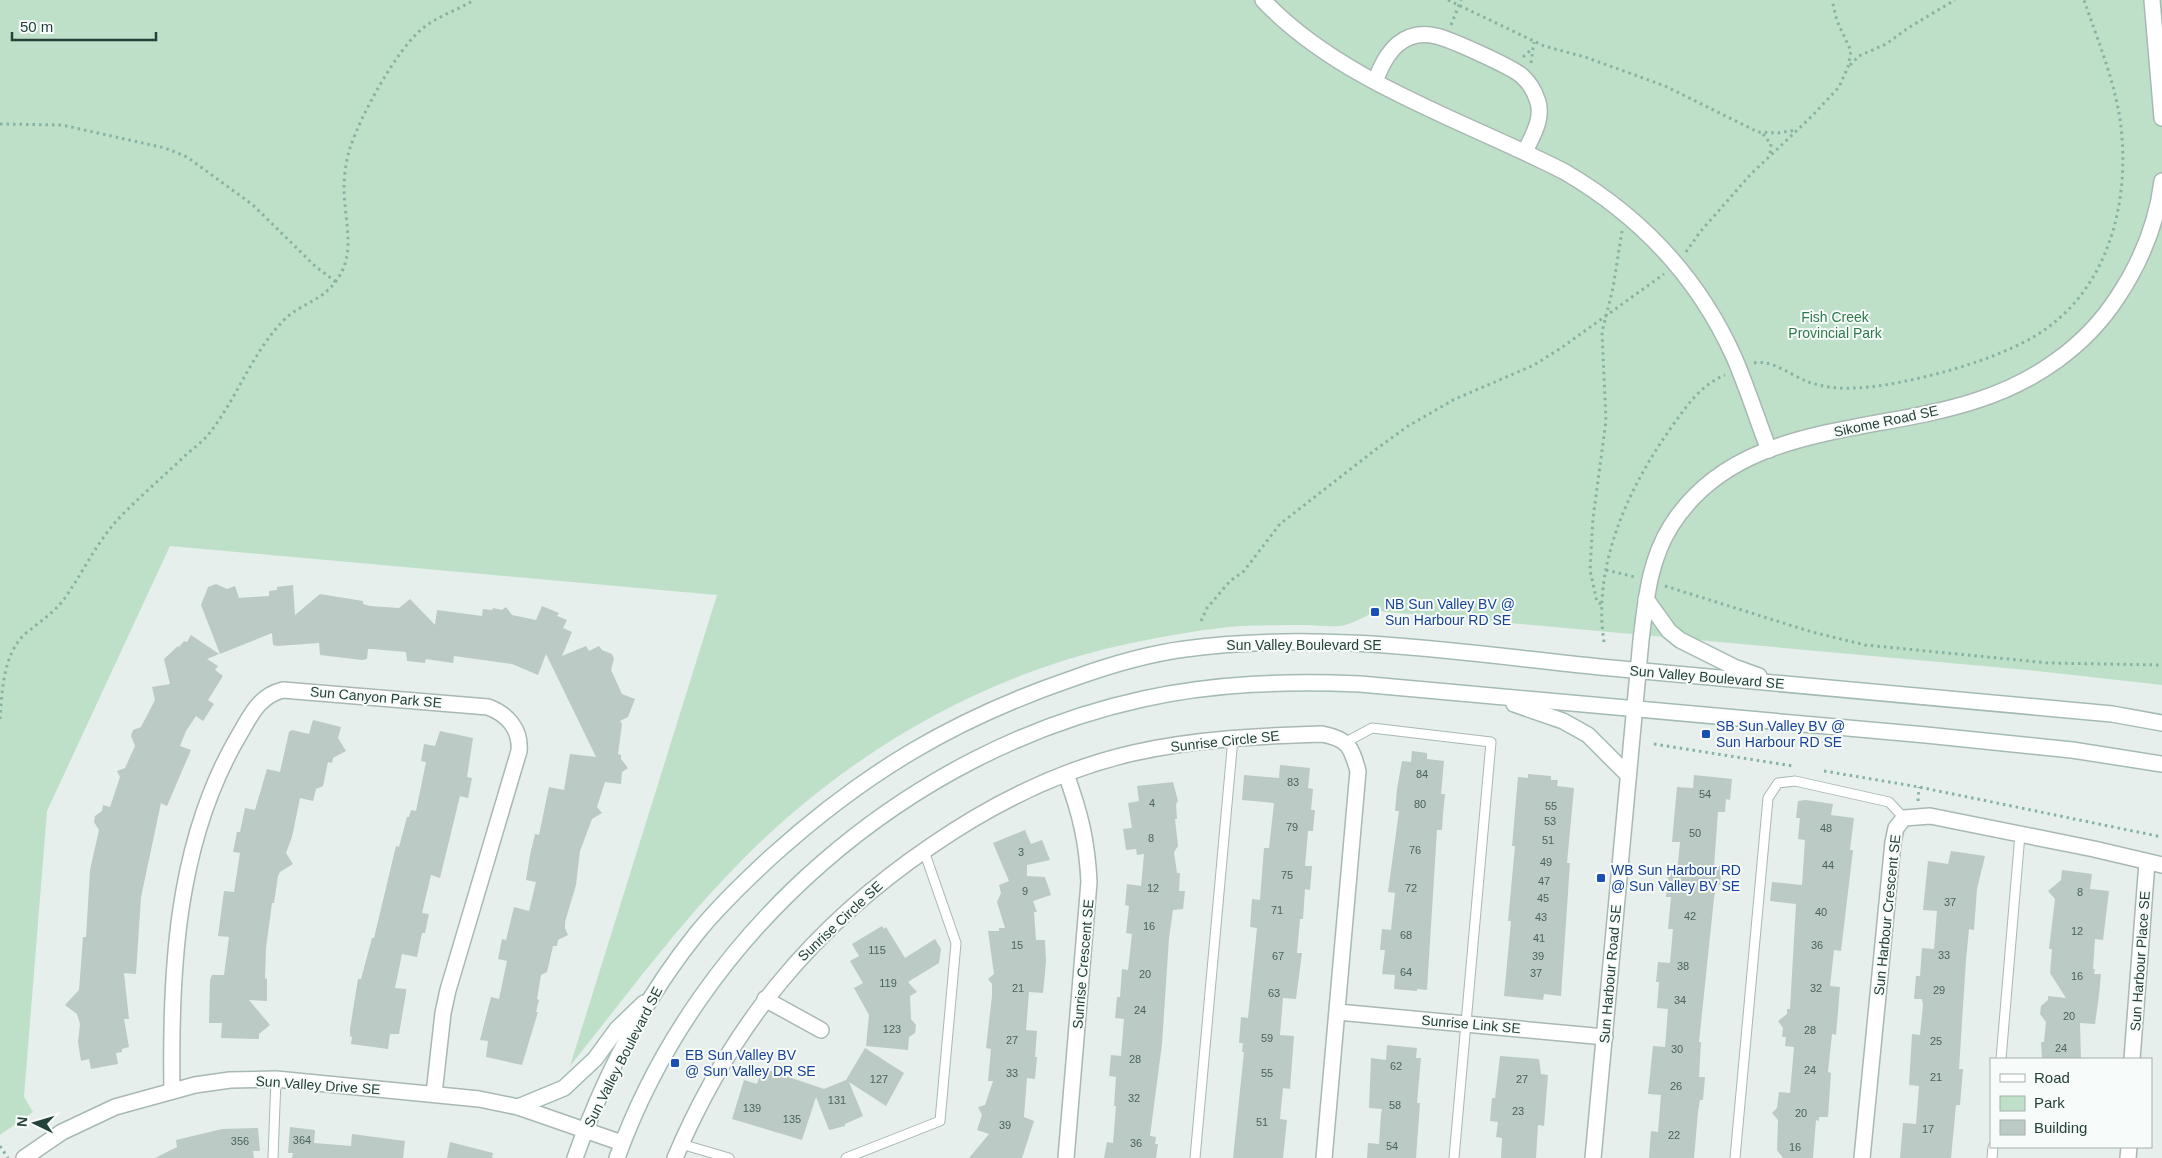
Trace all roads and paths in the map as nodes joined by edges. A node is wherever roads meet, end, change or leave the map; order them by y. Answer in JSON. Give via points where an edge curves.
{"nodes":[{"id":1,"x":474,"y":0,"type":"edge"},
{"id":2,"x":1263,"y":0,"type":"edge"},
{"id":3,"x":1448,"y":0,"type":"edge"},
{"id":4,"x":1461,"y":0,"type":"edge"},
{"id":5,"x":1832,"y":0,"type":"edge"},
{"id":6,"x":1955,"y":0,"type":"edge"},
{"id":7,"x":2084,"y":0,"type":"edge"},
{"id":8,"x":2152,"y":0,"type":"edge"},
{"id":9,"x":1460,"y":5,"type":"junction"},
{"id":10,"x":1445,"y":39,"type":"junction"},
{"id":11,"x":1848,"y":67,"type":"junction"},
{"id":12,"x":1375,"y":81,"type":"junction"},
{"id":13,"x":2162,"y":118,"type":"edge"},
{"id":14,"x":0,"y":124,"type":"edge"},
{"id":15,"x":1796,"y":130,"type":"junction"},
{"id":16,"x":1763,"y":134,"type":"junction"},
{"id":17,"x":1525,"y":152,"type":"junction"},
{"id":18,"x":1770,"y":154,"type":"junction"},
{"id":19,"x":2162,"y":181,"type":"edge"},
{"id":20,"x":1627,"y":214,"type":"junction"},
{"id":21,"x":1682,"y":256,"type":"dead end"},
{"id":22,"x":1668,"y":271,"type":"dead end"},
{"id":23,"x":336,"y":282,"type":"junction"},
{"id":24,"x":1606,"y":318,"type":"junction"},
{"id":25,"x":1748,"y":365,"type":"dead end"},
{"id":26,"x":1730,"y":373,"type":"dead end"},
{"id":27,"x":1769,"y":450,"type":"junction"},
{"id":28,"x":1606,"y":570,"type":"junction"},
{"id":29,"x":1649,"y":581,"type":"junction"},
{"id":30,"x":1646,"y":598,"type":"junction"},
{"id":31,"x":1601,"y":604,"type":"junction"},
{"id":32,"x":1201,"y":621,"type":"dead end"},
{"id":33,"x":1604,"y":642,"type":"dead end"},
{"id":34,"x":2162,"y":665,"type":"edge"},
{"id":35,"x":1638,"y":670,"type":"junction"},
{"id":36,"x":1782,"y":684,"type":"junction"},
{"id":37,"x":1492,"y":696,"type":"junction"},
{"id":38,"x":1634,"y":710,"type":"junction"},
{"id":39,"x":0,"y":719,"type":"edge"},
{"id":40,"x":2162,"y":723,"type":"edge"},
{"id":41,"x":1232,"y":738,"type":"junction"},
{"id":42,"x":1346,"y":742,"type":"junction"},
{"id":43,"x":1654,"y":744,"type":"dead end"},
{"id":44,"x":2162,"y":764,"type":"edge"},
{"id":45,"x":1800,"y":768,"type":"dead end"},
{"id":46,"x":1819,"y":771,"type":"dead end"},
{"id":47,"x":1066,"y":774,"type":"junction"},
{"id":48,"x":1628,"y":775,"type":"junction"},
{"id":49,"x":1904,"y":818,"type":"junction"},
{"id":50,"x":2020,"y":834,"type":"junction"},
{"id":51,"x":2162,"y":836,"type":"edge"},
{"id":52,"x":924,"y":850,"type":"junction"},
{"id":53,"x":2147,"y":862,"type":"junction"},
{"id":54,"x":2162,"y":865,"type":"edge"},
{"id":55,"x":652,"y":995,"type":"junction"},
{"id":56,"x":765,"y":999,"type":"junction"},
{"id":57,"x":1338,"y":1012,"type":"junction"},
{"id":58,"x":1466,"y":1023,"type":"junction"},
{"id":59,"x":821,"y":1030,"type":"dead end"},
{"id":60,"x":1605,"y":1037,"type":"junction"},
{"id":61,"x":2001,"y":1058,"type":"edge"},
{"id":62,"x":2132,"y":1058,"type":"edge"},
{"id":63,"x":276,"y":1079,"type":"junction"},
{"id":64,"x":172,"y":1091,"type":"junction"},
{"id":65,"x":434,"y":1094,"type":"junction"},
{"id":66,"x":518,"y":1107,"type":"junction"},
{"id":67,"x":585,"y":1130,"type":"junction"},
{"id":68,"x":622,"y":1143,"type":"junction"},
{"id":69,"x":0,"y":1146,"type":"edge"},
{"id":70,"x":678,"y":1151,"type":"edge"},
{"id":71,"x":9,"y":1158,"type":"edge"},
{"id":72,"x":24,"y":1158,"type":"edge"},
{"id":73,"x":273,"y":1158,"type":"edge"},
{"id":74,"x":575,"y":1158,"type":"edge"},
{"id":75,"x":617,"y":1158,"type":"edge"},
{"id":76,"x":729,"y":1158,"type":"edge"},
{"id":77,"x":846,"y":1158,"type":"edge"},
{"id":78,"x":1066,"y":1158,"type":"edge"},
{"id":79,"x":1194,"y":1158,"type":"edge"},
{"id":80,"x":1324,"y":1158,"type":"edge"},
{"id":81,"x":1454,"y":1158,"type":"edge"},
{"id":82,"x":1593,"y":1158,"type":"edge"},
{"id":83,"x":1735,"y":1158,"type":"edge"},
{"id":84,"x":1862,"y":1158,"type":"edge"}],
"edges":[{"from":1,"to":23,"type":"path","via":[[430,23],[414,36],[361,124],[346,165],[348,253]]},
{"from":2,"to":12,"type":"street","via":[[1322,51]]},
{"from":3,"to":9,"type":"path"},
{"from":4,"to":9,"type":"path"},
{"from":5,"to":11,"type":"path","via":[[1837,21],[1850,47]]},
{"from":6,"to":11,"type":"path","via":[[1886,44],[1859,56]]},
{"from":7,"to":25,"type":"path","via":[[2117,105],[2122,132],[2123,176],[2118,216],[2110,244],[2072,304],[2046,328],[2009,350],[1958,368],[1902,382],[1863,388],[1834,388],[1806,381],[1766,363]]},
{"from":8,"to":13,"type":"street"},
{"from":9,"to":10,"type":"path"},
{"from":9,"to":16,"type":"path","via":[[1544,46],[1585,57],[1671,89]]},
{"from":10,"to":12,"type":"street","via":[[1421,35],[1402,41],[1386,58]]},
{"from":10,"to":17,"type":"street","via":[[1515,71],[1531,85],[1539,115]]},
{"from":11,"to":15,"type":"path","via":[[1839,87]]},
{"from":12,"to":17,"type":"street"},
{"from":14,"to":23,"type":"path","via":[[62,125],[164,148],[187,157],[253,205],[315,266]]},
{"from":15,"to":16,"type":"path"},
{"from":15,"to":18,"type":"path"},
{"from":16,"to":18,"type":"path","via":[[1771,144]]},
{"from":17,"to":20,"type":"street","via":[[1576,179]]},
{"from":18,"to":21,"type":"path","via":[[1708,222]]},
{"from":19,"to":27,"type":"street","name":"Sikome Road SE","via":[[2149,235],[2123,289],[2092,329],[2056,361],[2027,379],[1978,400],[1798,440]]},
{"from":20,"to":24,"type":"path"},
{"from":20,"to":27,"type":"street","via":[[1676,263],[1710,313],[1743,379]]},
{"from":22,"to":24,"type":"path"},
{"from":23,"to":39,"type":"path","via":[[317,301],[306,304],[284,320],[263,345],[210,433],[123,514],[93,551],[65,599],[44,621],[24,635],[6,669]]},
{"from":24,"to":31,"type":"path","via":[[1602,342],[1606,421],[1590,570],[1597,602]]},
{"from":24,"to":32,"type":"path","via":[[1534,365],[1452,400],[1375,450],[1280,524],[1244,572],[1226,586],[1207,608]]},
{"from":26,"to":28,"type":"path","via":[[1695,395],[1656,450],[1629,499]]},
{"from":27,"to":29,"type":"street","name":"Sikome Road SE","via":[[1726,470],[1694,497],[1664,539]]},
{"from":28,"to":29,"type":"path"},
{"from":28,"to":31,"type":"path"},
{"from":29,"to":30,"type":"street","name":"Sikome Road SE"},
{"from":29,"to":34,"type":"path","via":[[1812,632],[1870,646],[2057,664]]},
{"from":30,"to":35,"type":"street","name":"Sikome Road SE"},
{"from":30,"to":36,"type":"street","via":[[1668,631],[1680,640]]},
{"from":31,"to":33,"type":"path"},
{"from":35,"to":36,"type":"street","name":"Sun Valley Boulevard SE"},
{"from":35,"to":38,"type":"street","name":"Sun Harbour Road SE"},
{"from":35,"to":55,"type":"street","name":"Sun Valley Boulevard SE","via":[[1398,645],[1315,642],[1229,644],[1180,650],[1086,673],[1002,704],[949,730],[904,754],[829,807],[729,898],[697,933]]},
{"from":36,"to":40,"type":"street","name":"Sun Valley Boulevard SE","via":[[2112,714]]},
{"from":37,"to":38,"type":"street"},
{"from":37,"to":48,"type":"street","via":[[1563,721],[1588,735]]},
{"from":37,"to":68,"type":"street","via":[[1313,682],[1276,682],[1185,691],[1087,714],[998,748],[956,770],[877,821],[833,855],[734,951],[667,1048]]},
{"from":38,"to":44,"type":"street","via":[[2008,743]]},
{"from":38,"to":48,"type":"street","name":"Sun Harbour Road SE"},
{"from":41,"to":42,"type":"street","name":"Sunrise Circle SE","via":[[1322,734]]},
{"from":41,"to":47,"type":"street","name":"Sunrise Circle SE","via":[[1131,754]]},
{"from":41,"to":79,"type":"lane"},
{"from":42,"to":57,"type":"street","via":[[1358,771]]},
{"from":42,"to":58,"type":"lane","via":[[1372,728],[1491,742]]},
{"from":43,"to":45,"type":"path"},
{"from":46,"to":51,"type":"path","via":[[1919,787]]},
{"from":47,"to":52,"type":"street","name":"Sunrise Circle SE","via":[[992,807]]},
{"from":47,"to":78,"type":"street","name":"Sunrise Crescent SE","via":[[1088,848],[1089,882]]},
{"from":48,"to":60,"type":"street","name":"Sun Harbour Road SE"},
{"from":49,"to":50,"type":"street","name":"Sun Harbour Crescent SE","via":[[1930,816]]},
{"from":49,"to":83,"type":"lane","via":[[1889,802],[1795,781],[1778,783],[1768,798]]},
{"from":49,"to":84,"type":"street","name":"Sun Harbour Crescent SE","via":[[1896,828],[1893,842]]},
{"from":50,"to":53,"type":"street","name":"Sun Harbour Crescent SE"},
{"from":50,"to":61,"type":"lane"},
{"from":52,"to":56,"type":"street","name":"Sunrise Circle SE","via":[[848,909]]},
{"from":52,"to":77,"type":"lane","via":[[956,943],[940,1121]]},
{"from":53,"to":54,"type":"street","name":"Sun Harbour Crescent SE"},
{"from":53,"to":62,"type":"street","name":"Sun Harbour Place SE"},
{"from":55,"to":66,"type":"street","via":[[617,1029],[595,1059],[564,1088]]},
{"from":55,"to":67,"type":"street","name":"Sun Valley Boulevard SE"},
{"from":56,"to":59,"type":"street"},
{"from":56,"to":70,"type":"street","name":"Sunrise Circle SE","via":[[719,1069]]},
{"from":57,"to":58,"type":"street","name":"Sunrise Link SE"},
{"from":57,"to":80,"type":"street"},
{"from":58,"to":60,"type":"street","name":"Sunrise Link SE"},
{"from":58,"to":81,"type":"lane"},
{"from":60,"to":82,"type":"street","name":"Sun Harbour Road SE"},
{"from":63,"to":64,"type":"street","name":"Sun Valley Drive SE","via":[[230,1080]]},
{"from":63,"to":65,"type":"street","name":"Sun Valley Drive SE"},
{"from":63,"to":73,"type":"lane"},
{"from":64,"to":65,"type":"street","name":"Sun Canyon Park SE","via":[[170,1025],[181,906],[198,832],[222,767],[255,708],[267,696],[283,690],[488,707],[503,714],[518,735],[519,750],[448,990]]},
{"from":64,"to":72,"type":"street","name":"Sun Valley Drive SE","via":[[143,1098],[88,1119]]},
{"from":65,"to":66,"type":"street","name":"Sun Valley Drive SE"},
{"from":66,"to":67,"type":"street","name":"Sun Valley Drive SE"},
{"from":67,"to":68,"type":"street","name":"Sun Valley Drive SE"},
{"from":67,"to":74,"type":"street","name":"Sun Valley Boulevard SE"},
{"from":68,"to":75,"type":"street"},
{"from":69,"to":71,"type":"path"},
{"from":70,"to":76,"type":"lane"}]}
